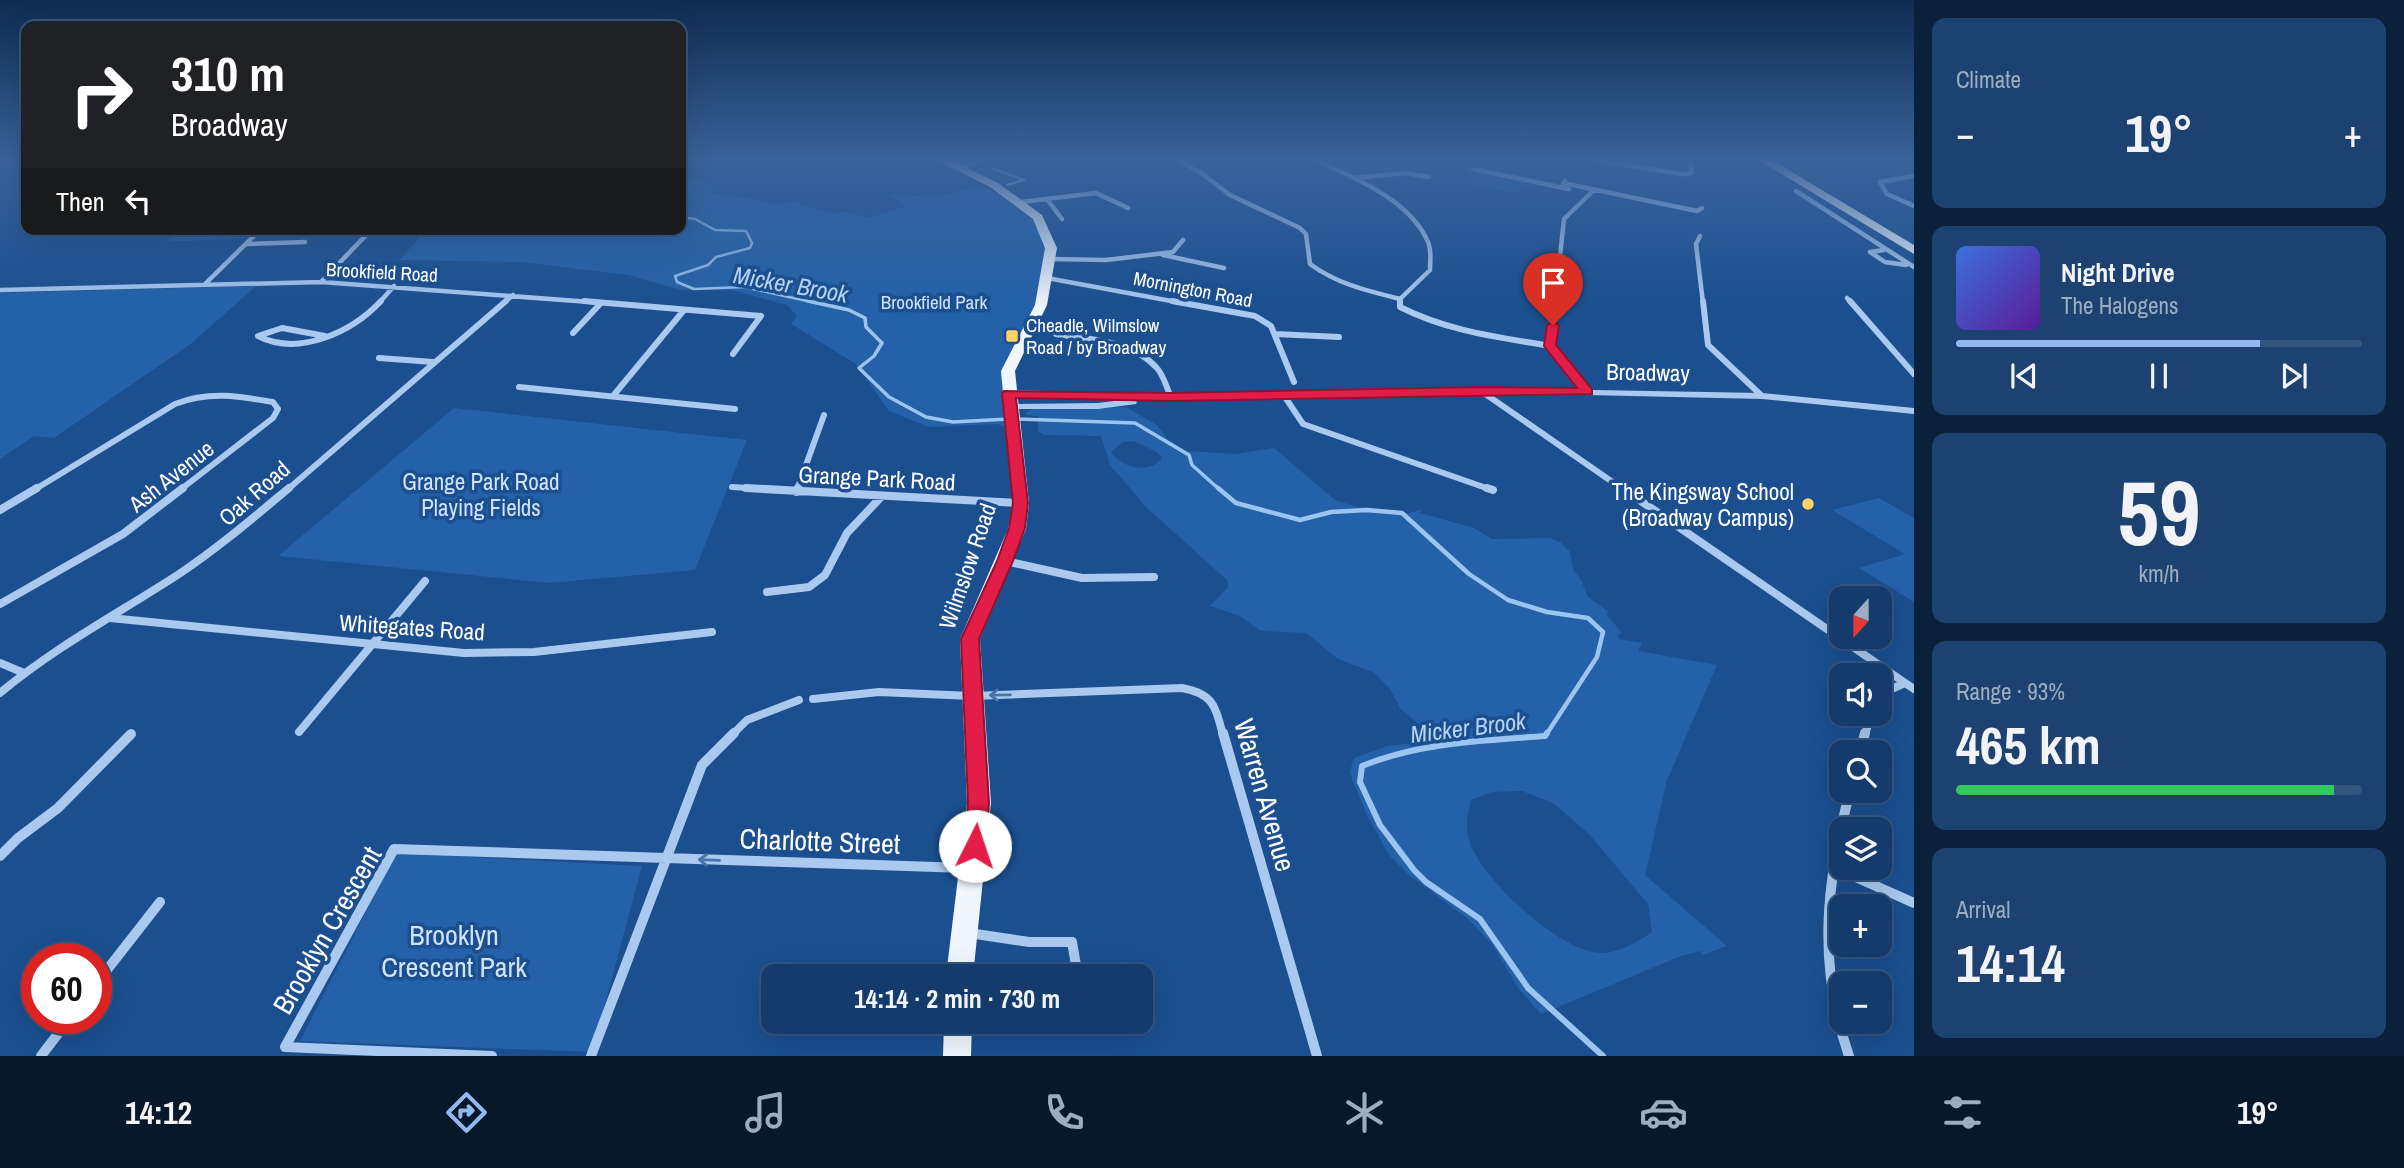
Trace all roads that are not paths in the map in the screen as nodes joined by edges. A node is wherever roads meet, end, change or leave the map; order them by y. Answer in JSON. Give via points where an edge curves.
{"nodes":[{"id":1,"x":1028,"y":208,"type":"edge"},
{"id":2,"x":1054,"y":208,"type":"edge"},
{"id":3,"x":1258,"y":208,"type":"edge"},
{"id":4,"x":1398,"y":208,"type":"edge"},
{"id":5,"x":1575,"y":208,"type":"edge"},
{"id":6,"x":1682,"y":208,"type":"edge"},
{"id":7,"x":1702,"y":208,"type":"dead end"},
{"id":8,"x":1822,"y":208,"type":"edge"},
{"id":9,"x":1844,"y":208,"type":"edge"},
{"id":10,"x":1855,"y":208,"type":"edge"},
{"id":11,"x":1062,"y":219,"type":"dead end"},
{"id":12,"x":255,"y":235,"type":"edge"},
{"id":13,"x":366,"y":235,"type":"edge"},
{"id":14,"x":1700,"y":236,"type":"dead end"},
{"id":15,"x":1183,"y":240,"type":"dead end"},
{"id":16,"x":305,"y":242,"type":"dead end"},
{"id":17,"x":1914,"y":243,"type":"edge"},
{"id":18,"x":246,"y":244,"type":"junction"},
{"id":19,"x":1885,"y":250,"type":"junction"},
{"id":20,"x":1914,"y":250,"type":"edge"},
{"id":21,"x":1162,"y":254,"type":"junction"},
{"id":22,"x":1052,"y":259,"type":"junction"},
{"id":23,"x":1912,"y":266,"type":"edge"},
{"id":24,"x":1224,"y":268,"type":"dead end"},
{"id":25,"x":1047,"y":278,"type":"junction"},
{"id":26,"x":321,"y":282,"type":"junction"},
{"id":27,"x":204,"y":284,"type":"junction"},
{"id":28,"x":394,"y":286,"type":"junction"},
{"id":29,"x":0,"y":290,"type":"edge"},
{"id":30,"x":513,"y":295,"type":"junction"},
{"id":31,"x":1847,"y":298,"type":"dead end"},
{"id":32,"x":1400,"y":299,"type":"junction"},
{"id":33,"x":601,"y":303,"type":"junction"},
{"id":34,"x":684,"y":310,"type":"junction"},
{"id":35,"x":573,"y":333,"type":"dead end"},
{"id":36,"x":1056,"y":334,"type":"dead end"},
{"id":37,"x":1275,"y":334,"type":"junction"},
{"id":38,"x":325,"y":336,"type":"junction"},
{"id":39,"x":1339,"y":337,"type":"dead end"},
{"id":40,"x":1550,"y":346,"type":"junction"},
{"id":41,"x":733,"y":354,"type":"dead end"},
{"id":42,"x":379,"y":358,"type":"dead end"},
{"id":43,"x":433,"y":362,"type":"junction"},
{"id":44,"x":1914,"y":374,"type":"edge"},
{"id":45,"x":1294,"y":382,"type":"dead end"},
{"id":46,"x":519,"y":387,"type":"dead end"},
{"id":47,"x":1481,"y":391,"type":"junction"},
{"id":48,"x":1587,"y":392,"type":"junction"},
{"id":49,"x":1283,"y":394,"type":"junction"},
{"id":50,"x":613,"y":396,"type":"junction"},
{"id":51,"x":1762,"y":396,"type":"junction"},
{"id":52,"x":1171,"y":397,"type":"junction"},
{"id":53,"x":1010,"y":404,"type":"junction"},
{"id":54,"x":735,"y":409,"type":"dead end"},
{"id":55,"x":1914,"y":411,"type":"edge"},
{"id":56,"x":824,"y":415,"type":"dead end"},
{"id":57,"x":732,"y":487,"type":"dead end"},
{"id":58,"x":1493,"y":490,"type":"dead end"},
{"id":59,"x":796,"y":492,"type":"junction"},
{"id":60,"x":882,"y":496,"type":"junction"},
{"id":61,"x":1021,"y":503,"type":"junction"},
{"id":62,"x":0,"y":510,"type":"edge"},
{"id":63,"x":1005,"y":561,"type":"junction"},
{"id":64,"x":1154,"y":577,"type":"dead end"},
{"id":65,"x":425,"y":581,"type":"dead end"},
{"id":66,"x":767,"y":592,"type":"dead end"},
{"id":67,"x":0,"y":604,"type":"edge"},
{"id":68,"x":109,"y":618,"type":"junction"},
{"id":69,"x":712,"y":632,"type":"dead end"},
{"id":70,"x":370,"y":644,"type":"junction"},
{"id":71,"x":0,"y":663,"type":"edge"},
{"id":72,"x":24,"y":673,"type":"junction"},
{"id":73,"x":1905,"y":683,"type":"junction"},
{"id":74,"x":1892,"y":689,"type":"edge"},
{"id":75,"x":1914,"y":689,"type":"edge"},
{"id":76,"x":0,"y":694,"type":"edge"},
{"id":77,"x":972,"y":696,"type":"junction"},
{"id":78,"x":813,"y":699,"type":"dead end"},
{"id":79,"x":799,"y":700,"type":"dead end"},
{"id":80,"x":299,"y":732,"type":"dead end"},
{"id":81,"x":131,"y":734,"type":"dead end"},
{"id":82,"x":0,"y":856,"type":"edge"},
{"id":83,"x":666,"y":859,"type":"junction"},
{"id":84,"x":974,"y":868,"type":"junction"},
{"id":85,"x":1832,"y":880,"type":"edge"},
{"id":86,"x":1862,"y":880,"type":"edge"},
{"id":87,"x":160,"y":902,"type":"dead end"},
{"id":88,"x":1914,"y":903,"type":"edge"},
{"id":89,"x":965,"y":932,"type":"junction"},
{"id":90,"x":112,"y":964,"type":"edge"},
{"id":91,"x":961,"y":964,"type":"edge"},
{"id":92,"x":1076,"y":964,"type":"edge"},
{"id":93,"x":58,"y":1034,"type":"edge"},
{"id":94,"x":958,"y":1034,"type":"edge"},
{"id":95,"x":41,"y":1056,"type":"edge"},
{"id":96,"x":492,"y":1056,"type":"edge"},
{"id":97,"x":591,"y":1056,"type":"edge"},
{"id":98,"x":957,"y":1056,"type":"edge"},
{"id":99,"x":1317,"y":1056,"type":"edge"},
{"id":100,"x":1849,"y":1056,"type":"edge"}],
"edges":[{"from":1,"to":22,"type":"main road","via":[[1038,217]]},
{"from":2,"to":11,"type":"street"},
{"from":3,"to":32,"type":"street","via":[[1306,233],[1310,264],[1316,269]]},
{"from":4,"to":32,"type":"street","via":[[1429,244],[1430,270]]},
{"from":5,"to":40,"type":"street","via":[[1564,219]]},
{"from":6,"to":7,"type":"street"},
{"from":8,"to":19,"type":"street"},
{"from":9,"to":20,"type":"highway"},
{"from":10,"to":17,"type":"highway"},
{"from":12,"to":18,"type":"street"},
{"from":13,"to":26,"type":"street"},
{"from":14,"to":51,"type":"street","via":[[1696,244],[1708,345]]},
{"from":15,"to":21,"type":"street","via":[[1173,253]]},
{"from":16,"to":18,"type":"street"},
{"from":18,"to":27,"type":"street"},
{"from":19,"to":23,"type":"street"},
{"from":19,"to":23,"type":"street","via":[[1870,252],[1885,261]]},
{"from":21,"to":22,"type":"street"},
{"from":21,"to":24,"type":"street"},
{"from":22,"to":25,"type":"main road","name":"Wilmslow Road"},
{"from":25,"to":37,"type":"street","name":"Mornington Road","via":[[1255,316]]},
{"from":25,"to":53,"type":"main road","name":"Wilmslow Road","via":[[1041,305],[1009,372]]},
{"from":26,"to":27,"type":"street","name":"Brookfield Road"},
{"from":26,"to":28,"type":"street","name":"Brookfield Road"},
{"from":27,"to":29,"type":"street","name":"Brookfield Road"},
{"from":28,"to":30,"type":"street","name":"Brookfield Road"},
{"from":28,"to":38,"type":"street","via":[[355,324]]},
{"from":30,"to":33,"type":"street","name":"Brookfield Road"},
{"from":30,"to":43,"type":"street","name":"Oak Road"},
{"from":31,"to":44,"type":"street"},
{"from":32,"to":40,"type":"street","via":[[1400,307],[1414,315]]},
{"from":33,"to":34,"type":"street","name":"Brookfield Road"},
{"from":33,"to":35,"type":"street"},
{"from":34,"to":41,"type":"street","name":"Brookfield Road","via":[[761,316]]},
{"from":34,"to":50,"type":"street"},
{"from":36,"to":52,"type":"street","via":[[1118,347],[1141,357],[1157,368]]},
{"from":37,"to":39,"type":"street"},
{"from":37,"to":45,"type":"street","name":"Mornington Road"},
{"from":38,"to":38,"type":"street","via":[[283,343],[258,336],[282,328]]},
{"from":40,"to":48,"type":"street"},
{"from":42,"to":43,"type":"street"},
{"from":43,"to":68,"type":"street","name":"Oak Road","via":[[236,533]]},
{"from":46,"to":50,"type":"street"},
{"from":47,"to":48,"type":"street","name":"Broadway"},
{"from":47,"to":49,"type":"street","name":"Broadway"},
{"from":47,"to":73,"type":"street"},
{"from":48,"to":51,"type":"street","name":"Broadway"},
{"from":49,"to":52,"type":"street","name":"Broadway"},
{"from":49,"to":58,"type":"street","via":[[1303,424]]},
{"from":50,"to":54,"type":"street"},
{"from":51,"to":55,"type":"street","name":"Broadway"},
{"from":52,"to":53,"type":"street","name":"Broadway","via":[[1098,406]]},
{"from":53,"to":61,"type":"main road","name":"Wilmslow Road"},
{"from":56,"to":59,"type":"street"},
{"from":57,"to":59,"type":"street","name":"Grange Park Road"},
{"from":59,"to":60,"type":"street","name":"Grange Park Road"},
{"from":60,"to":61,"type":"street","name":"Grange Park Road"},
{"from":60,"to":66,"type":"street","via":[[847,533],[825,575],[809,587]]},
{"from":61,"to":63,"type":"main road","name":"Wilmslow Road"},
{"from":62,"to":67,"type":"street","name":"Ash Avenue","via":[[195,395],[213,393],[273,402],[278,409],[273,418],[123,534]]},
{"from":63,"to":64,"type":"street","via":[[1082,578]]},
{"from":63,"to":77,"type":"main road","name":"Wilmslow Road","via":[[970,639]]},
{"from":65,"to":70,"type":"street"},
{"from":68,"to":70,"type":"street","name":"Whitegates Road"},
{"from":68,"to":72,"type":"street","name":"Oak Road"},
{"from":69,"to":70,"type":"street","name":"Whitegates Road","via":[[534,652],[464,653]]},
{"from":70,"to":80,"type":"street"},
{"from":71,"to":72,"type":"street"},
{"from":72,"to":76,"type":"street","name":"Oak Road"},
{"from":73,"to":74,"type":"street"},
{"from":73,"to":75,"type":"street"},
{"from":77,"to":78,"type":"street","name":"Warren Avenue","via":[[879,692]]},
{"from":77,"to":84,"type":"main road","name":"Wilmslow Road","via":[[979,803]]},
{"from":99,"to":77,"type":"street","name":"Warren Avenue","one_way":true,"via":[[1215,706],[1202,692],[1182,688]]},
{"from":79,"to":83,"type":"street","via":[[747,720],[702,765]]},
{"from":81,"to":82,"type":"street","via":[[58,808]]},
{"from":84,"to":83,"type":"street","name":"Charlotte Street","one_way":true},
{"from":83,"to":96,"type":"street","name":"Brooklyn Crescent","via":[[394,849],[285,1047]]},
{"from":83,"to":97,"type":"street"},
{"from":84,"to":89,"type":"main road","name":"Wilmslow Road"},
{"from":85,"to":100,"type":"street","via":[[1827,946],[1836,1014]]},
{"from":86,"to":88,"type":"street"},
{"from":87,"to":90,"type":"street"},
{"from":89,"to":91,"type":"main road","name":"Wilmslow Road"},
{"from":89,"to":92,"type":"street","via":[[1029,942],[1072,942]]},
{"from":93,"to":95,"type":"street"},
{"from":94,"to":98,"type":"main road"}]}
